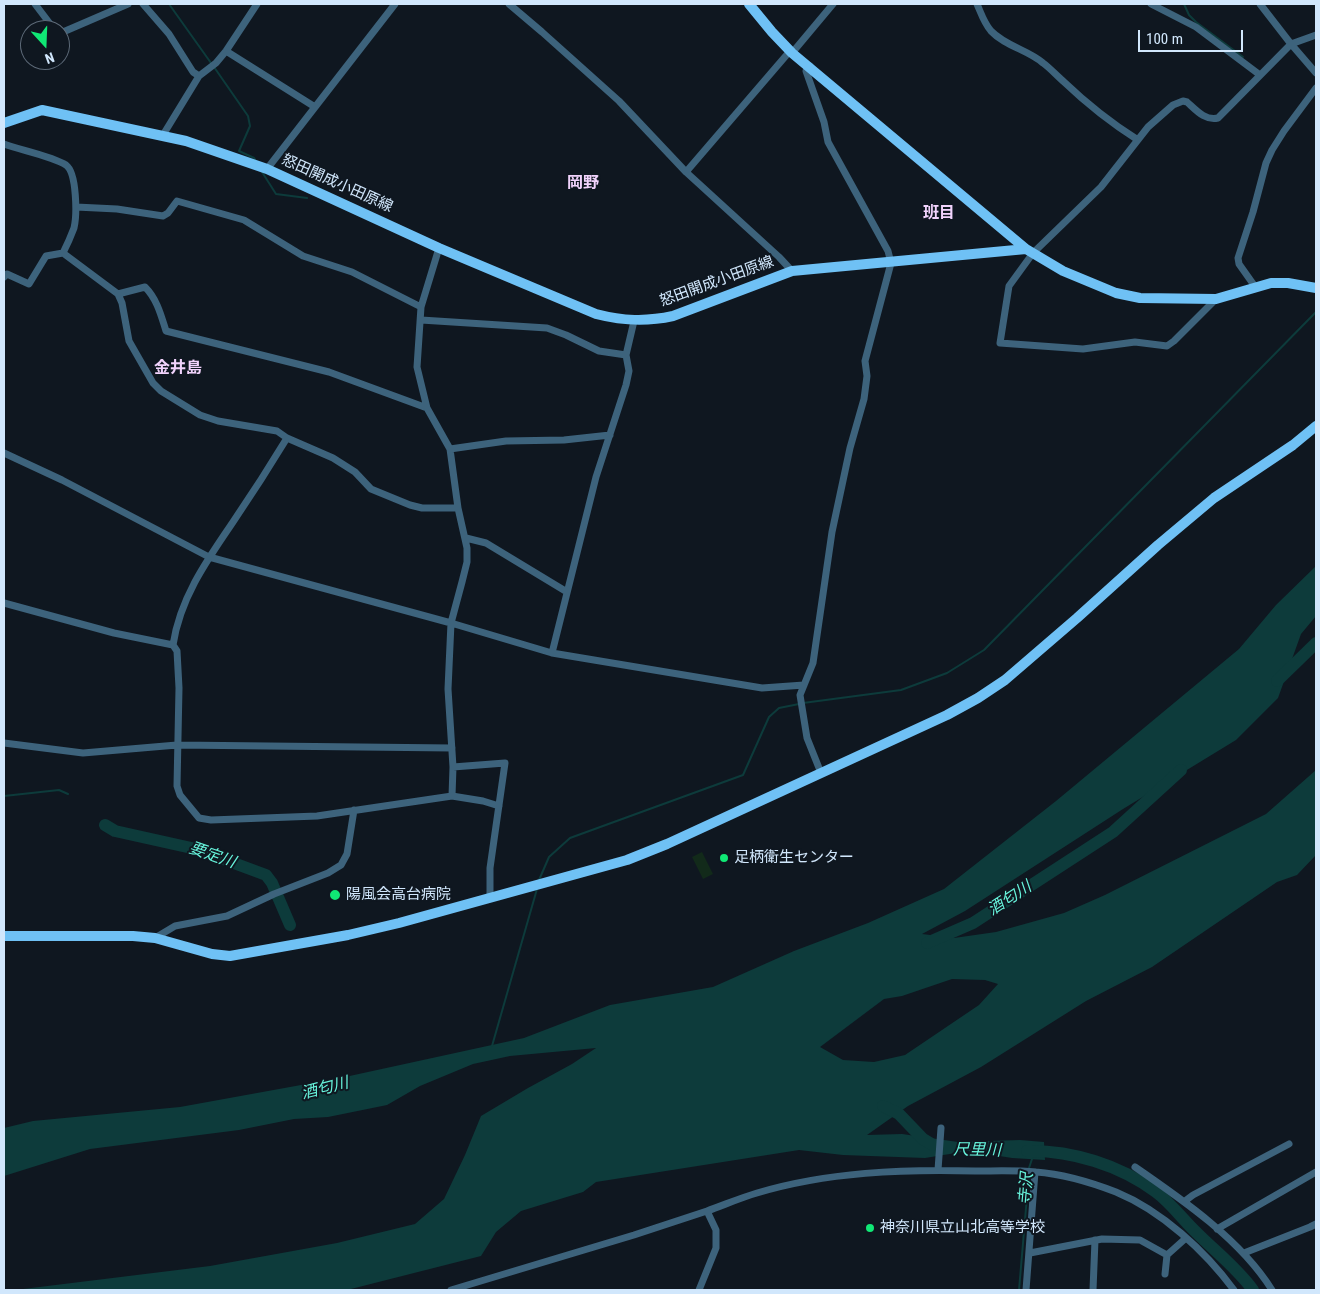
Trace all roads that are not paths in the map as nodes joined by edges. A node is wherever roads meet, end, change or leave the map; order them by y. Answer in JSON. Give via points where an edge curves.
{"nodes":[{"id":1,"x":35,"y":4,"type":"edge"},
{"id":2,"x":128,"y":4,"type":"edge"},
{"id":3,"x":143,"y":4,"type":"edge"},
{"id":4,"x":256,"y":4,"type":"edge"},
{"id":5,"x":395,"y":4,"type":"edge"},
{"id":6,"x":509,"y":4,"type":"edge"},
{"id":7,"x":749,"y":4,"type":"edge"},
{"id":8,"x":833,"y":4,"type":"edge"},
{"id":9,"x":977,"y":4,"type":"edge"},
{"id":10,"x":1151,"y":4,"type":"edge"},
{"id":11,"x":1260,"y":4,"type":"edge"},
{"id":12,"x":48,"y":20,"type":"edge"},
{"id":13,"x":70,"y":29,"type":"edge"},
{"id":14,"x":1316,"y":34,"type":"edge"},
{"id":15,"x":1292,"y":44,"type":"junction"},
{"id":16,"x":226,"y":51,"type":"junction"},
{"id":17,"x":791,"y":52,"type":"junction"},
{"id":18,"x":810,"y":66,"type":"junction"},
{"id":19,"x":1316,"y":72,"type":"edge"},
{"id":20,"x":1260,"y":75,"type":"junction"},
{"id":21,"x":199,"y":76,"type":"junction"},
{"id":22,"x":1316,"y":88,"type":"edge"},
{"id":23,"x":316,"y":107,"type":"junction"},
{"id":24,"x":4,"y":123,"type":"edge"},
{"id":25,"x":163,"y":135,"type":"junction"},
{"id":26,"x":1138,"y":140,"type":"junction"},
{"id":27,"x":4,"y":144,"type":"edge"},
{"id":28,"x":266,"y":169,"type":"junction"},
{"id":29,"x":686,"y":172,"type":"junction"},
{"id":30,"x":76,"y":207,"type":"junction"},
{"id":31,"x":439,"y":248,"type":"junction"},
{"id":32,"x":1029,"y":251,"type":"junction"},
{"id":33,"x":63,"y":253,"type":"junction"},
{"id":34,"x":891,"y":262,"type":"junction"},
{"id":35,"x":792,"y":271,"type":"junction"},
{"id":36,"x":4,"y":277,"type":"edge"},
{"id":37,"x":1256,"y":288,"type":"junction"},
{"id":38,"x":1316,"y":288,"type":"edge"},
{"id":39,"x":118,"y":294,"type":"junction"},
{"id":40,"x":1216,"y":299,"type":"junction"},
{"id":41,"x":421,"y":307,"type":"junction"},
{"id":42,"x":421,"y":320,"type":"junction"},
{"id":43,"x":634,"y":320,"type":"junction"},
{"id":44,"x":626,"y":355,"type":"junction"},
{"id":45,"x":428,"y":408,"type":"junction"},
{"id":46,"x":1316,"y":426,"type":"edge"},
{"id":47,"x":610,"y":435,"type":"junction"},
{"id":48,"x":287,"y":438,"type":"junction"},
{"id":49,"x":450,"y":449,"type":"junction"},
{"id":50,"x":4,"y":453,"type":"edge"},
{"id":51,"x":458,"y":508,"type":"junction"},
{"id":52,"x":466,"y":538,"type":"junction"},
{"id":53,"x":209,"y":557,"type":"junction"},
{"id":54,"x":567,"y":592,"type":"junction"},
{"id":55,"x":4,"y":602,"type":"edge"},
{"id":56,"x":451,"y":623,"type":"junction"},
{"id":57,"x":173,"y":645,"type":"junction"},
{"id":58,"x":552,"y":653,"type":"junction"},
{"id":59,"x":804,"y":685,"type":"junction"},
{"id":60,"x":4,"y":743,"type":"edge"},
{"id":61,"x":177,"y":745,"type":"junction"},
{"id":62,"x":452,"y":748,"type":"junction"},
{"id":63,"x":453,"y":767,"type":"junction"},
{"id":64,"x":821,"y":773,"type":"junction"},
{"id":65,"x":452,"y":796,"type":"junction"},
{"id":66,"x":499,"y":806,"type":"junction"},
{"id":67,"x":354,"y":810,"type":"junction"},
{"id":68,"x":490,"y":898,"type":"junction"},
{"id":69,"x":4,"y":936,"type":"edge"},
{"id":70,"x":155,"y":938,"type":"junction"},
{"id":71,"x":941,"y":1128,"type":"dead end"},
{"id":72,"x":1289,"y":1144,"type":"dead end"},
{"id":73,"x":1135,"y":1167,"type":"dead end"},
{"id":74,"x":938,"y":1170,"type":"junction"},
{"id":75,"x":1034,"y":1172,"type":"junction"},
{"id":76,"x":1316,"y":1172,"type":"edge"},
{"id":77,"x":1185,"y":1201,"type":"junction"},
{"id":78,"x":707,"y":1210,"type":"junction"},
{"id":79,"x":1316,"y":1224,"type":"edge"},
{"id":80,"x":1217,"y":1229,"type":"junction"},
{"id":81,"x":1186,"y":1238,"type":"junction"},
{"id":82,"x":1095,"y":1240,"type":"junction"},
{"id":83,"x":1030,"y":1253,"type":"junction"},
{"id":84,"x":1244,"y":1253,"type":"junction"},
{"id":85,"x":1167,"y":1255,"type":"junction"},
{"id":86,"x":1165,"y":1274,"type":"dead end"},
{"id":87,"x":451,"y":1290,"type":"edge"},
{"id":88,"x":699,"y":1290,"type":"edge"},
{"id":89,"x":1026,"y":1290,"type":"edge"},
{"id":90,"x":1093,"y":1290,"type":"edge"},
{"id":91,"x":1234,"y":1290,"type":"edge"},
{"id":92,"x":1272,"y":1290,"type":"edge"}],
"edges":[{"from":1,"to":12,"type":"street"},
{"from":2,"to":13,"type":"street"},
{"from":3,"to":21,"type":"street"},
{"from":4,"to":16,"type":"street"},
{"from":5,"to":23,"type":"street"},
{"from":6,"to":29,"type":"street","via":[[619,101]]},
{"from":7,"to":17,"type":"street"},
{"from":8,"to":17,"type":"street"},
{"from":9,"to":26,"type":"street","via":[[991,31],[1044,63],[1115,125]]},
{"from":10,"to":20,"type":"street","via":[[1196,27]]},
{"from":11,"to":15,"type":"street"},
{"from":14,"to":15,"type":"street"},
{"from":15,"to":19,"type":"street"},
{"from":15,"to":20,"type":"street"},
{"from":16,"to":21,"type":"street"},
{"from":16,"to":23,"type":"street"},
{"from":17,"to":18,"type":"street"},
{"from":17,"to":29,"type":"street"},
{"from":18,"to":32,"type":"street"},
{"from":18,"to":34,"type":"street","via":[[806,71],[828,142]]},
{"from":20,"to":26,"type":"street","via":[[1218,118],[1207,118],[1187,102],[1178,102],[1148,127]]},
{"from":21,"to":25,"type":"street"},
{"from":22,"to":37,"type":"street","via":[[1284,130],[1266,163],[1238,258]]},
{"from":23,"to":28,"type":"street"},
{"from":24,"to":25,"type":"street","name":"怒田開成小田原線","via":[[42,110]]},
{"from":25,"to":28,"type":"street","name":"怒田開成小田原線"},
{"from":26,"to":32,"type":"street","via":[[1096,192]]},
{"from":27,"to":30,"type":"street","via":[[67,166],[72,173]]},
{"from":28,"to":31,"type":"street","name":"怒田開成小田原線"},
{"from":29,"to":35,"type":"street"},
{"from":30,"to":33,"type":"street","via":[[74,228]]},
{"from":30,"to":41,"type":"street","via":[[163,216],[177,201],[244,220],[303,256],[352,272]]},
{"from":31,"to":41,"type":"street"},
{"from":31,"to":43,"type":"street","name":"怒田開成小田原線","via":[[596,314]]},
{"from":32,"to":34,"type":"street","name":"怒田開成小田原線"},
{"from":32,"to":40,"type":"street","via":[[1063,271],[1116,293],[1140,298]]},
{"from":32,"to":40,"type":"street","via":[[1009,286],[1000,343],[1083,349],[1134,342],[1166,346]]},
{"from":33,"to":36,"type":"street","via":[[46,256],[29,284],[8,274]]},
{"from":33,"to":39,"type":"street"},
{"from":34,"to":35,"type":"street","name":"怒田開成小田原線"},
{"from":34,"to":59,"type":"street","via":[[865,361],[864,399],[832,532],[813,663]]},
{"from":35,"to":43,"type":"street","name":"怒田開成小田原線","via":[[673,316]]},
{"from":37,"to":38,"type":"street","via":[[1271,283],[1288,283]]},
{"from":37,"to":40,"type":"street"},
{"from":39,"to":45,"type":"street","via":[[145,288],[158,306],[166,331],[329,372]]},
{"from":39,"to":48,"type":"street","via":[[129,341],[153,383],[162,391],[200,415],[277,431]]},
{"from":41,"to":42,"type":"street"},
{"from":42,"to":44,"type":"street","via":[[547,328],[599,350]]},
{"from":42,"to":45,"type":"street","via":[[417,367]]},
{"from":43,"to":44,"type":"street"},
{"from":44,"to":47,"type":"street","via":[[629,372]]},
{"from":45,"to":49,"type":"street"},
{"from":46,"to":64,"type":"street","via":[[1214,498],[1005,680],[947,715]]},
{"from":47,"to":49,"type":"street","via":[[506,441]]},
{"from":47,"to":54,"type":"street"},
{"from":48,"to":51,"type":"street","via":[[334,458],[355,472],[371,489],[410,505]]},
{"from":48,"to":53,"type":"street"},
{"from":49,"to":51,"type":"street"},
{"from":50,"to":53,"type":"street"},
{"from":51,"to":52,"type":"street"},
{"from":52,"to":54,"type":"street","via":[[486,543]]},
{"from":52,"to":56,"type":"street","via":[[467,562]]},
{"from":53,"to":56,"type":"street"},
{"from":53,"to":57,"type":"street","via":[[183,605]]},
{"from":54,"to":58,"type":"street"},
{"from":55,"to":57,"type":"street","via":[[114,633]]},
{"from":56,"to":58,"type":"street"},
{"from":56,"to":62,"type":"street","via":[[448,689]]},
{"from":57,"to":61,"type":"street","via":[[177,651],[179,678]]},
{"from":58,"to":59,"type":"street","via":[[762,688]]},
{"from":59,"to":64,"type":"street","via":[[800,695],[807,738]]},
{"from":60,"to":61,"type":"street","via":[[83,753]]},
{"from":61,"to":62,"type":"street"},
{"from":61,"to":67,"type":"street","via":[[178,791],[199,818],[318,816]]},
{"from":62,"to":63,"type":"street"},
{"from":63,"to":65,"type":"street"},
{"from":63,"to":66,"type":"street","via":[[505,764]]},
{"from":64,"to":68,"type":"street","via":[[627,860]]},
{"from":65,"to":66,"type":"street"},
{"from":65,"to":67,"type":"street"},
{"from":66,"to":68,"type":"street","via":[[490,868]]},
{"from":67,"to":70,"type":"street","via":[[347,854],[341,865],[227,916],[175,926]]},
{"from":68,"to":70,"type":"street","via":[[348,935],[252,954],[212,954]]},
{"from":69,"to":70,"type":"street"},
{"from":71,"to":74,"type":"street"},
{"from":72,"to":77,"type":"street"},
{"from":73,"to":77,"type":"street"},
{"from":74,"to":75,"type":"street"},
{"from":74,"to":78,"type":"street","via":[[812,1180]]},
{"from":75,"to":81,"type":"street","via":[[1083,1180],[1118,1193],[1148,1209]]},
{"from":75,"to":83,"type":"street"},
{"from":76,"to":80,"type":"street"},
{"from":77,"to":80,"type":"street"},
{"from":78,"to":87,"type":"street","via":[[634,1236]]},
{"from":78,"to":88,"type":"street","via":[[716,1230],[716,1248]]},
{"from":79,"to":84,"type":"street"},
{"from":80,"to":84,"type":"street"},
{"from":81,"to":85,"type":"street"},
{"from":81,"to":91,"type":"street"},
{"from":82,"to":83,"type":"street"},
{"from":82,"to":85,"type":"street","via":[[1140,1240]]},
{"from":82,"to":90,"type":"street"},
{"from":83,"to":89,"type":"street"},
{"from":84,"to":92,"type":"street"},
{"from":85,"to":86,"type":"street"}]}
